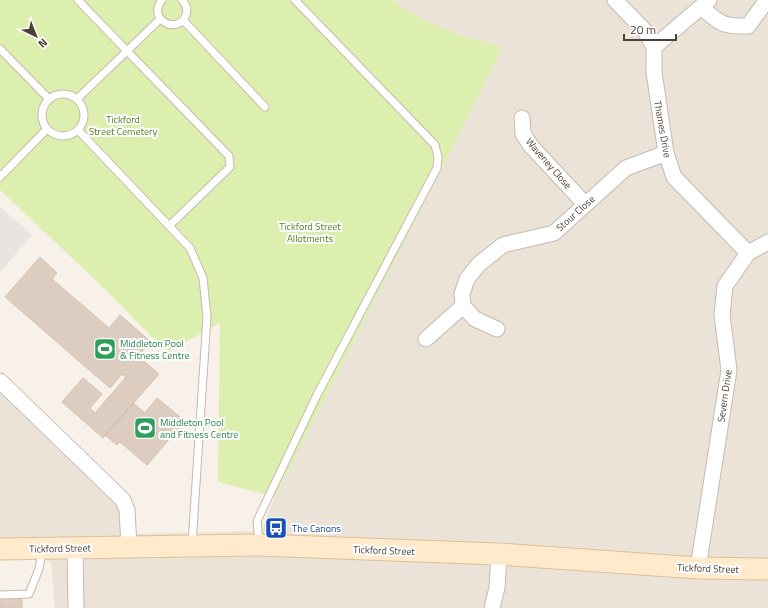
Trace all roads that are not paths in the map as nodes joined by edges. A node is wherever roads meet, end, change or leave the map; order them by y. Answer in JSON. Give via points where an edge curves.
{"nodes":[{"id":1,"x":78,"y":0,"type":"edge"},
{"id":2,"x":162,"y":0,"type":"edge"},
{"id":3,"x":182,"y":0,"type":"edge"},
{"id":4,"x":294,"y":0,"type":"edge"},
{"id":5,"x":615,"y":0,"type":"edge"},
{"id":6,"x":767,"y":0,"type":"edge"},
{"id":7,"x":705,"y":4,"type":"edge"},
{"id":8,"x":160,"y":19,"type":"junction"},
{"id":9,"x":183,"y":20,"type":"junction"},
{"id":10,"x":654,"y":47,"type":"junction"},
{"id":11,"x":0,"y":49,"type":"edge"},
{"id":12,"x":127,"y":51,"type":"junction"},
{"id":13,"x":49,"y":99,"type":"junction"},
{"id":14,"x":77,"y":99,"type":"junction"},
{"id":15,"x":266,"y":107,"type":"dead end"},
{"id":16,"x":522,"y":118,"type":"dead end"},
{"id":17,"x":47,"y":129,"type":"junction"},
{"id":18,"x":78,"y":130,"type":"junction"},
{"id":19,"x":666,"y":153,"type":"junction"},
{"id":20,"x":0,"y":177,"type":"edge"},
{"id":21,"x":585,"y":204,"type":"junction"},
{"id":22,"x":169,"y":226,"type":"junction"},
{"id":23,"x":768,"y":242,"type":"edge"},
{"id":24,"x":748,"y":254,"type":"junction"},
{"id":25,"x":463,"y":306,"type":"junction"},
{"id":26,"x":496,"y":329,"type":"dead end"},
{"id":27,"x":426,"y":339,"type":"dead end"},
{"id":28,"x":0,"y":381,"type":"edge"},
{"id":29,"x":192,"y":545,"type":"junction"},
{"id":30,"x":259,"y":545,"type":"junction"},
{"id":31,"x":129,"y":546,"type":"junction"},
{"id":32,"x":75,"y":547,"type":"junction"},
{"id":33,"x":0,"y":549,"type":"edge"},
{"id":34,"x":43,"y":549,"type":"junction"},
{"id":35,"x":499,"y":554,"type":"junction"},
{"id":36,"x":698,"y":568,"type":"junction"},
{"id":37,"x":768,"y":569,"type":"edge"},
{"id":38,"x":0,"y":595,"type":"edge"},
{"id":39,"x":76,"y":608,"type":"edge"},
{"id":40,"x":492,"y":608,"type":"edge"}],
"edges":[{"from":1,"to":12,"type":"lane"},
{"from":2,"to":8,"type":"lane","via":[[158,11]]},
{"from":3,"to":9,"type":"lane","via":[[186,8]]},
{"from":4,"to":30,"type":"lane","via":[[435,145],[438,156],[437,168],[317,395],[257,521]]},
{"from":5,"to":10,"type":"street","via":[[645,31]]},
{"from":6,"to":7,"type":"street","via":[[748,26],[720,24]]},
{"from":7,"to":10,"type":"street"},
{"from":8,"to":9,"type":"lane","via":[[171,25]]},
{"from":8,"to":12,"type":"lane"},
{"from":9,"to":15,"type":"lane"},
{"from":10,"to":19,"type":"street","name":"Thames Drive","via":[[654,72]]},
{"from":11,"to":13,"type":"lane"},
{"from":12,"to":14,"type":"lane"},
{"from":12,"to":22,"type":"lane","via":[[229,156],[230,167]]},
{"from":13,"to":14,"type":"lane","via":[[54,95],[66,93]]},
{"from":13,"to":17,"type":"lane","via":[[42,110],[43,123]]},
{"from":14,"to":18,"type":"lane","via":[[84,114],[84,120]]},
{"from":16,"to":21,"type":"street","name":"Waveney Close","via":[[524,134],[531,146]]},
{"from":17,"to":18,"type":"lane","via":[[59,136],[66,136]]},
{"from":17,"to":20,"type":"lane"},
{"from":18,"to":22,"type":"lane"},
{"from":19,"to":21,"type":"street","name":"Stour Close","via":[[626,168]]},
{"from":19,"to":24,"type":"street","name":"Thames Drive","via":[[674,177]]},
{"from":21,"to":25,"type":"street","name":"Stour Close","via":[[554,233],[503,245],[479,264],[467,279],[462,294]]},
{"from":22,"to":29,"type":"lane","via":[[190,248],[203,278],[207,317]]},
{"from":23,"to":24,"type":"street","name":"Severn Drive"},
{"from":24,"to":36,"type":"street","name":"Severn Drive","via":[[725,286],[722,315],[729,370]]},
{"from":25,"to":26,"type":"street","via":[[474,319]]},
{"from":25,"to":27,"type":"street"},
{"from":28,"to":31,"type":"street","via":[[124,500]]},
{"from":29,"to":30,"type":"main road","name":"Tickford Street"},
{"from":29,"to":31,"type":"main road","name":"Tickford Street"},
{"from":30,"to":35,"type":"main road","name":"Tickford Street"},
{"from":31,"to":32,"type":"main road","name":"Tickford Street"},
{"from":32,"to":34,"type":"main road","name":"Tickford Street"},
{"from":32,"to":39,"type":"street"},
{"from":33,"to":34,"type":"main road","name":"Tickford Street"},
{"from":34,"to":38,"type":"lane","via":[[39,569],[29,594]]},
{"from":35,"to":36,"type":"main road","name":"Tickford Street"},
{"from":35,"to":40,"type":"street","via":[[497,588]]},
{"from":36,"to":37,"type":"main road","name":"Tickford Street"}]}
